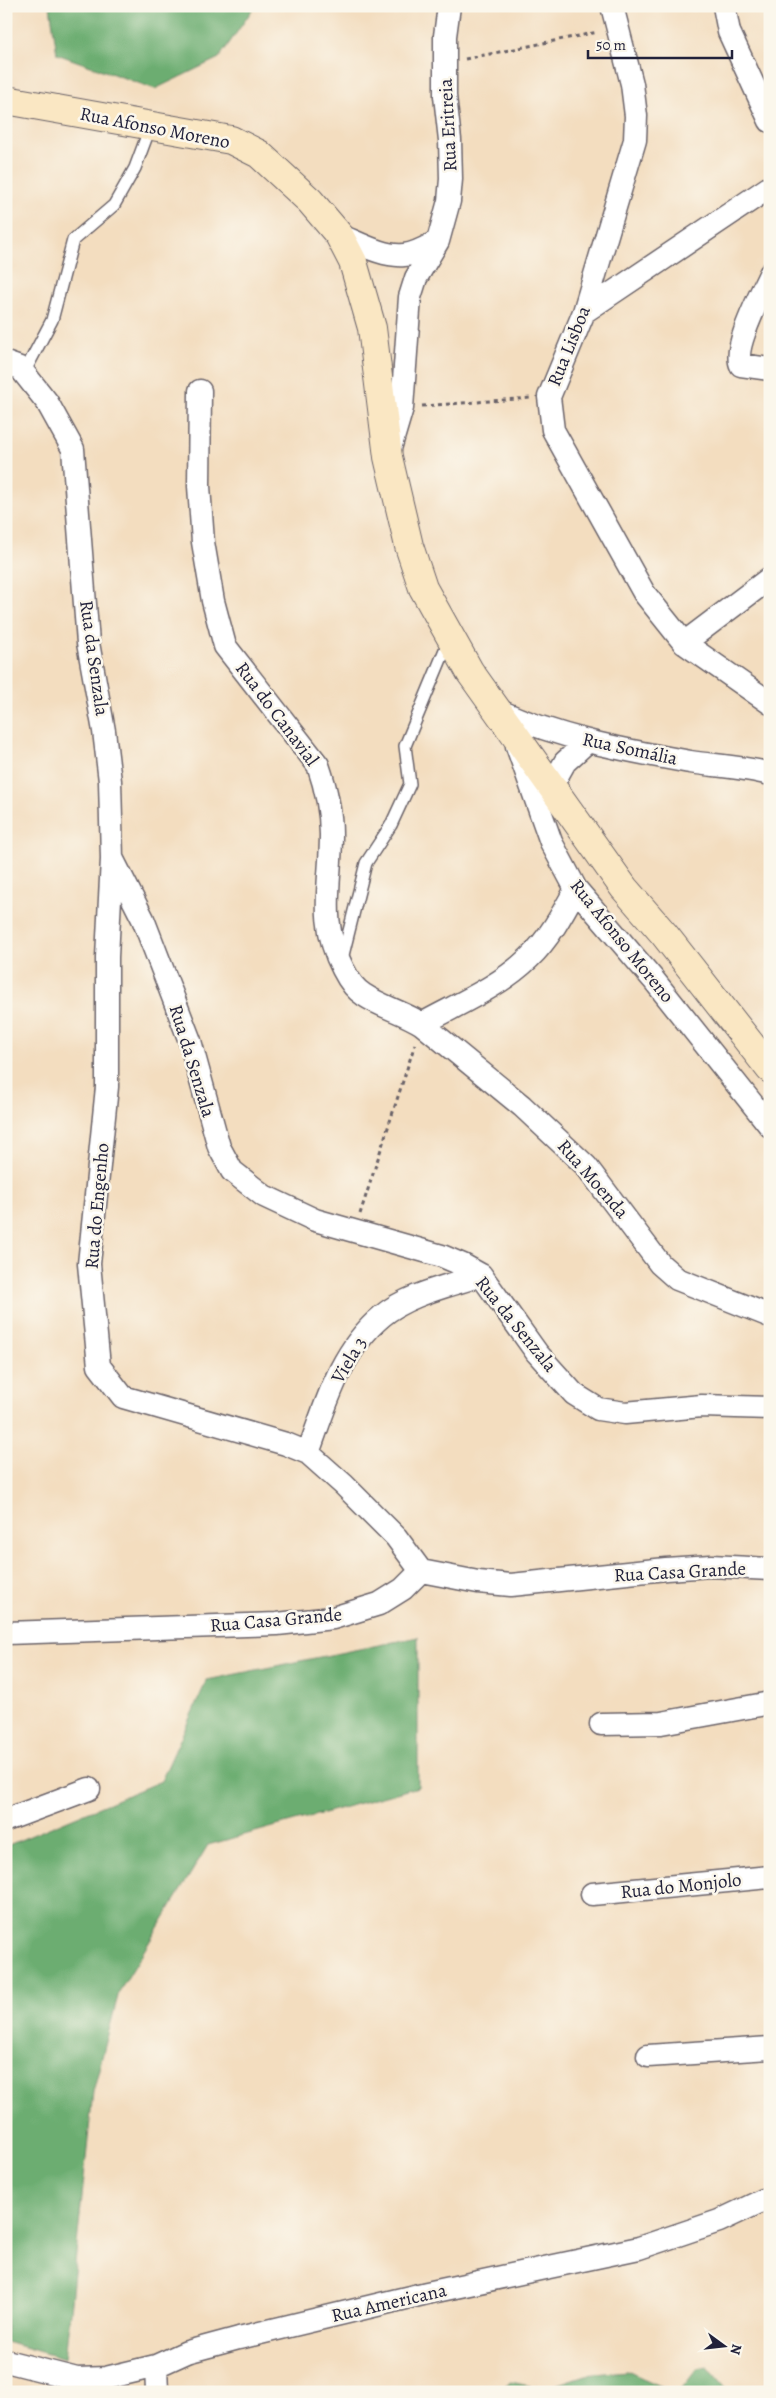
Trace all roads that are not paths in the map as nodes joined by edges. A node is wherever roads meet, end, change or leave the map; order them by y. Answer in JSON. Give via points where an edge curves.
{"nodes":[{"id":1,"x":449,"y":6,"type":"edge"},
{"id":2,"x":612,"y":6,"type":"edge"},
{"id":3,"x":724,"y":6,"type":"edge"},
{"id":4,"x":6,"y":100,"type":"edge"},
{"id":5,"x":770,"y":122,"type":"edge"},
{"id":6,"x":151,"y":125,"type":"junction"},
{"id":7,"x":770,"y":188,"type":"edge"},
{"id":8,"x":340,"y":235,"type":"junction"},
{"id":9,"x":438,"y":242,"type":"junction"},
{"id":10,"x":770,"y":274,"type":"edge"},
{"id":11,"x":584,"y":312,"type":"junction"},
{"id":12,"x":15,"y":368,"type":"edge"},
{"id":13,"x":770,"y":368,"type":"edge"},
{"id":14,"x":200,"y":391,"type":"dead end"},
{"id":15,"x":388,"y":457,"type":"junction"},
{"id":16,"x":770,"y":578,"type":"edge"},
{"id":17,"x":450,"y":636,"type":"junction"},
{"id":18,"x":684,"y":643,"type":"junction"},
{"id":19,"x":770,"y":703,"type":"edge"},
{"id":20,"x":495,"y":709,"type":"junction"},
{"id":21,"x":513,"y":734,"type":"junction"},
{"id":22,"x":588,"y":742,"type":"junction"},
{"id":23,"x":765,"y":767,"type":"edge"},
{"id":24,"x":551,"y":787,"type":"junction"},
{"id":25,"x":112,"y":859,"type":"junction"},
{"id":26,"x":576,"y":889,"type":"junction"},
{"id":27,"x":340,"y":964,"type":"junction"},
{"id":28,"x":422,"y":1024,"type":"junction"},
{"id":29,"x":770,"y":1069,"type":"edge"},
{"id":30,"x":770,"y":1126,"type":"edge"},
{"id":31,"x":481,"y":1276,"type":"junction"},
{"id":32,"x":770,"y":1316,"type":"edge"},
{"id":33,"x":770,"y":1408,"type":"edge"},
{"id":34,"x":308,"y":1453,"type":"junction"},
{"id":35,"x":770,"y":1569,"type":"edge"},
{"id":36,"x":421,"y":1571,"type":"junction"},
{"id":37,"x":6,"y":1634,"type":"edge"},
{"id":38,"x":770,"y":1702,"type":"edge"},
{"id":39,"x":601,"y":1724,"type":"dead end"},
{"id":40,"x":89,"y":1789,"type":"dead end"},
{"id":41,"x":6,"y":1820,"type":"edge"},
{"id":42,"x":770,"y":1877,"type":"edge"},
{"id":43,"x":592,"y":1894,"type":"dead end"},
{"id":44,"x":770,"y":2048,"type":"edge"},
{"id":45,"x":648,"y":2056,"type":"dead end"},
{"id":46,"x":770,"y":2197,"type":"edge"},
{"id":47,"x":6,"y":2361,"type":"edge"},
{"id":48,"x":156,"y":2366,"type":"junction"},
{"id":49,"x":157,"y":2392,"type":"edge"}],
"edges":[{"from":1,"to":9,"type":"street","name":"Rua Eritreia","via":[[445,96],[451,179]]},
{"from":2,"to":11,"type":"street","name":"Rua Lisboa","via":[[632,84],[636,116],[634,140]]},
{"from":3,"to":5,"type":"street","via":[[729,32]]},
{"from":4,"to":6,"type":"main road","name":"Rua Afonso Moreno"},
{"from":6,"to":8,"type":"main road","name":"Rua Afonso Moreno","via":[[231,140],[259,154],[310,201]]},
{"from":6,"to":12,"type":"lane","via":[[135,168],[114,205],[74,240],[52,320]]},
{"from":7,"to":11,"type":"street"},
{"from":8,"to":9,"type":"street","via":[[386,253],[404,255]]},
{"from":8,"to":15,"type":"main road","name":"Rua Afonso Moreno","via":[[353,262],[372,328]]},
{"from":9,"to":15,"type":"street","name":"Rua Afonso Moreno","via":[[416,278],[410,297],[402,408]]},
{"from":10,"to":13,"type":"street","via":[[741,343],[739,358],[741,366],[746,368]]},
{"from":11,"to":18,"type":"street","name":"Rua Lisboa","via":[[549,397],[553,430],[644,593]]},
{"from":12,"to":25,"type":"street","name":"Rua da Senzala","via":[[47,402],[73,448],[88,643],[110,781]]},
{"from":14,"to":27,"type":"street","name":"Rua do Canavial","via":[[200,505],[213,600],[225,646],[318,765],[326,787],[331,836],[326,900],[330,937]]},
{"from":15,"to":17,"type":"main road","name":"Rua Afonso Moreno","via":[[409,546],[423,588]]},
{"from":16,"to":18,"type":"street"},
{"from":17,"to":20,"type":"main road","name":"Rua Afonso Moreno"},
{"from":17,"to":27,"type":"lane","via":[[405,746],[410,784],[366,863]]},
{"from":18,"to":19,"type":"street","name":"Rua Lisboa"},
{"from":20,"to":21,"type":"main road","name":"Rua Afonso Moreno"},
{"from":20,"to":22,"type":"street","name":"Rua Somália","via":[[530,725]]},
{"from":21,"to":24,"type":"main road","name":"Rua Afonso Moreno"},
{"from":21,"to":26,"type":"street","name":"Rua Afonso Moreno","via":[[551,842]]},
{"from":22,"to":23,"type":"street","name":"Rua Somália","via":[[692,762]]},
{"from":22,"to":24,"type":"street","via":[[565,762]]},
{"from":24,"to":29,"type":"main road","name":"Rua Afonso Moreno","via":[[624,888]]},
{"from":25,"to":31,"type":"street","name":"Rua da Senzala","via":[[157,954],[190,1041],[219,1147],[232,1171],[264,1196],[315,1220],[442,1256]]},
{"from":25,"to":34,"type":"street","name":"Rua do Engenho","via":[[107,957],[107,1087],[89,1264],[99,1366],[123,1397]]},
{"from":26,"to":28,"type":"street","via":[[560,919],[528,958],[499,982]]},
{"from":26,"to":30,"type":"street","name":"Rua Afonso Moreno","via":[[653,979]]},
{"from":27,"to":28,"type":"street","name":"Rua do Canavial","via":[[349,981],[363,995]]},
{"from":28,"to":32,"type":"street","name":"Rua Moenda","via":[[522,1106],[586,1166],[660,1264],[677,1279]]},
{"from":31,"to":33,"type":"street","name":"Rua da Senzala","via":[[537,1353],[574,1394],[598,1408],[625,1413],[702,1406]]},
{"from":31,"to":34,"type":"street","name":"Viela 3","via":[[406,1302],[382,1315],[356,1342],[328,1396]]},
{"from":34,"to":36,"type":"street","name":"Rua do Engenho","via":[[396,1537]]},
{"from":35,"to":36,"type":"street","name":"Rua Casa Grande","via":[[730,1566],[675,1569],[512,1585]]},
{"from":36,"to":37,"type":"street","name":"Rua Casa Grande","via":[[403,1589],[379,1604],[333,1618],[277,1624]]},
{"from":38,"to":39,"type":"street","via":[[661,1723]]},
{"from":40,"to":41,"type":"street"},
{"from":42,"to":43,"type":"street","name":"Rua do Monjolo"},
{"from":44,"to":45,"type":"street"},
{"from":46,"to":48,"type":"street","name":"Rua Americana","via":[[719,2222],[639,2248],[427,2293],[239,2338],[187,2352]]},
{"from":47,"to":48,"type":"street","name":"Rua Americana","via":[[77,2379],[106,2378]]},
{"from":48,"to":49,"type":"street"}]}
